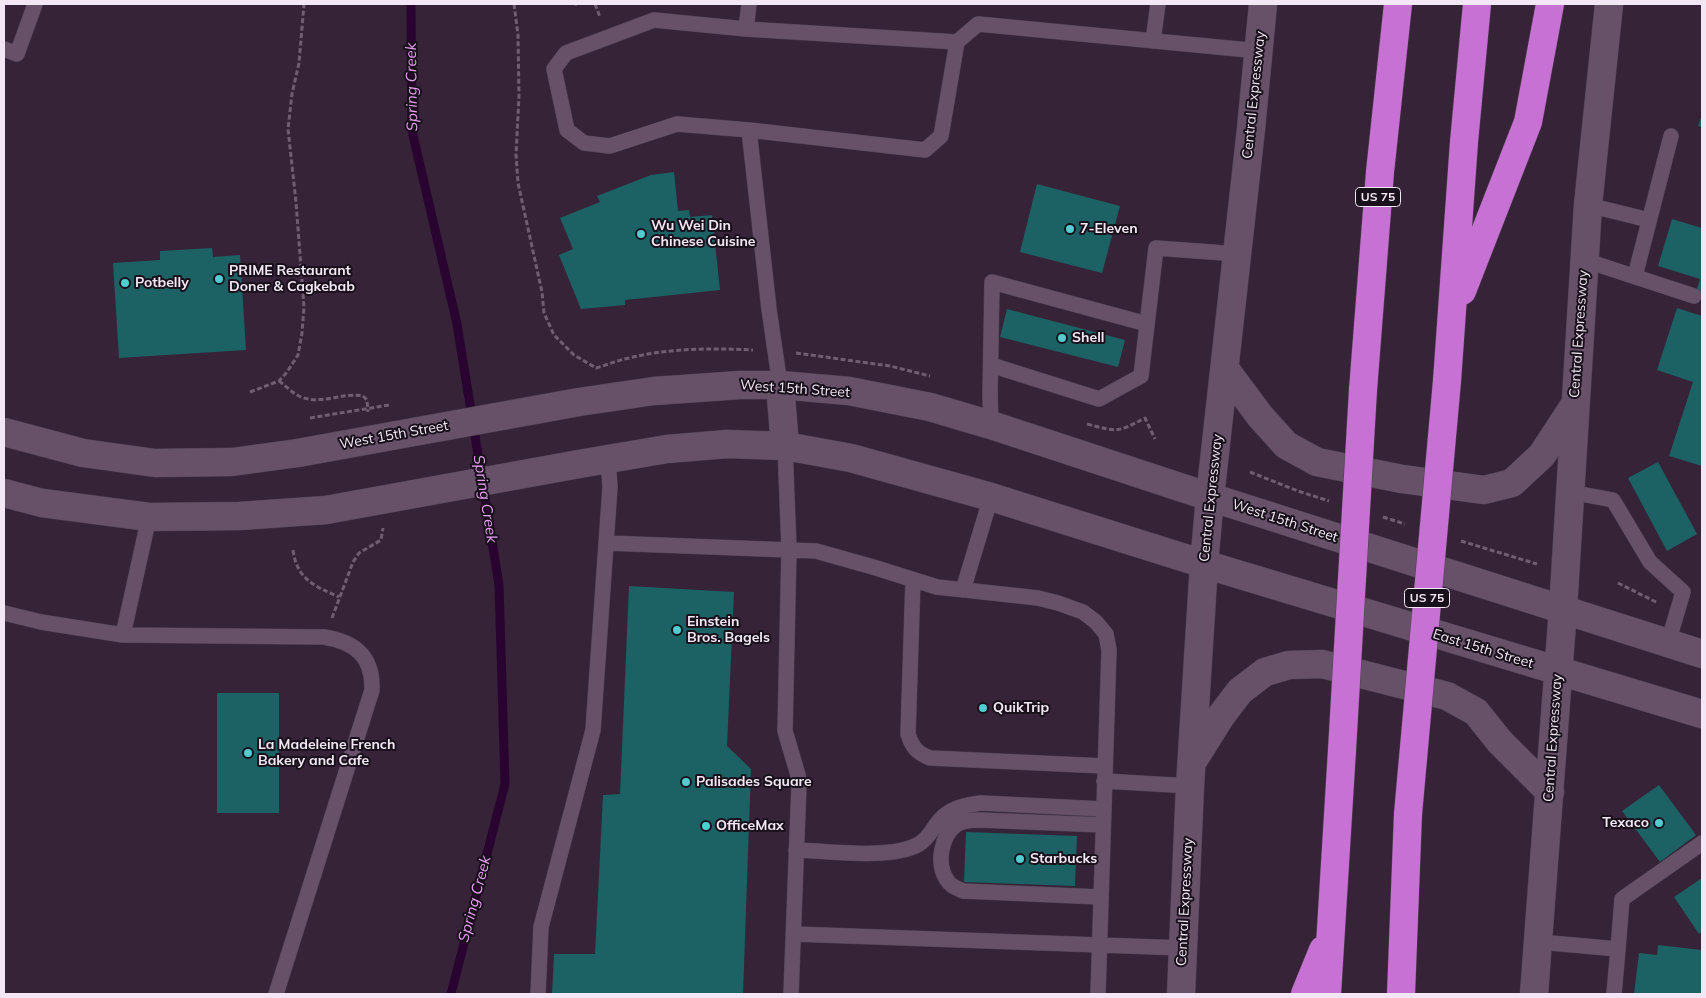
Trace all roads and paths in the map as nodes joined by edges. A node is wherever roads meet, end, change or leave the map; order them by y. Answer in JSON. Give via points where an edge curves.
{"nodes":[{"id":1,"x":35,"y":4,"type":"edge"},
{"id":2,"x":304,"y":4,"type":"edge"},
{"id":3,"x":514,"y":4,"type":"edge"},
{"id":4,"x":749,"y":4,"type":"edge"},
{"id":5,"x":1158,"y":4,"type":"edge"},
{"id":6,"x":1263,"y":4,"type":"edge"},
{"id":7,"x":1398,"y":4,"type":"edge"},
{"id":8,"x":1477,"y":4,"type":"edge"},
{"id":9,"x":1550,"y":4,"type":"edge"},
{"id":10,"x":1609,"y":4,"type":"edge"},
{"id":11,"x":746,"y":28,"type":"junction"},
{"id":12,"x":1153,"y":41,"type":"junction"},
{"id":13,"x":957,"y":42,"type":"junction"},
{"id":14,"x":4,"y":49,"type":"edge"},
{"id":15,"x":1259,"y":51,"type":"junction"},
{"id":16,"x":749,"y":130,"type":"junction"},
{"id":17,"x":1671,"y":136,"type":"dead end"},
{"id":18,"x":1588,"y":205,"type":"junction"},
{"id":19,"x":1649,"y":220,"type":"junction"},
{"id":20,"x":1238,"y":254,"type":"junction"},
{"id":21,"x":1584,"y":260,"type":"junction"},
{"id":22,"x":1636,"y":276,"type":"junction"},
{"id":23,"x":1694,"y":296,"type":"dead end"},
{"id":24,"x":1452,"y":315,"type":"junction"},
{"id":25,"x":1147,"y":324,"type":"junction"},
{"id":26,"x":991,"y":364,"type":"junction"},
{"id":27,"x":596,"y":368,"type":"dead end"},
{"id":28,"x":1225,"y":369,"type":"junction"},
{"id":29,"x":279,"y":381,"type":"junction"},
{"id":30,"x":780,"y":385,"type":"junction"},
{"id":31,"x":250,"y":392,"type":"dead end"},
{"id":32,"x":356,"y":394,"type":"dead end"},
{"id":33,"x":1574,"y":406,"type":"junction"},
{"id":34,"x":991,"y":425,"type":"junction"},
{"id":35,"x":4,"y":432,"type":"edge"},
{"id":36,"x":785,"y":446,"type":"junction"},
{"id":37,"x":608,"y":459,"type":"junction"},
{"id":38,"x":1250,"y":472,"type":"dead end"},
{"id":39,"x":1570,"y":492,"type":"junction"},
{"id":40,"x":4,"y":493,"type":"edge"},
{"id":41,"x":991,"y":497,"type":"junction"},
{"id":42,"x":1210,"y":497,"type":"junction"},
{"id":43,"x":1335,"y":503,"type":"dead end"},
{"id":44,"x":149,"y":517,"type":"junction"},
{"id":45,"x":1382,"y":517,"type":"dead end"},
{"id":46,"x":1410,"y":526,"type":"dead end"},
{"id":47,"x":1457,"y":540,"type":"dead end"},
{"id":48,"x":607,"y":542,"type":"junction"},
{"id":49,"x":374,"y":545,"type":"dead end"},
{"id":50,"x":788,"y":549,"type":"junction"},
{"id":51,"x":293,"y":550,"type":"dead end"},
{"id":52,"x":1204,"y":564,"type":"junction"},
{"id":53,"x":1541,"y":566,"type":"dead end"},
{"id":54,"x":913,"y":580,"type":"junction"},
{"id":55,"x":963,"y":590,"type":"junction"},
{"id":56,"x":339,"y":597,"type":"junction"},
{"id":57,"x":1563,"y":609,"type":"junction"},
{"id":58,"x":4,"y":613,"type":"edge"},
{"id":59,"x":123,"y":635,"type":"junction"},
{"id":60,"x":324,"y":637,"type":"junction"},
{"id":61,"x":1668,"y":643,"type":"junction"},
{"id":62,"x":1702,"y":654,"type":"edge"},
{"id":63,"x":1558,"y":672,"type":"junction"},
{"id":64,"x":1702,"y":714,"type":"edge"},
{"id":65,"x":1193,"y":760,"type":"junction"},
{"id":66,"x":1105,"y":774,"type":"junction"},
{"id":67,"x":1190,"y":786,"type":"junction"},
{"id":68,"x":1550,"y":792,"type":"junction"},
{"id":69,"x":1104,"y":809,"type":"junction"},
{"id":70,"x":1103,"y":825,"type":"junction"},
{"id":71,"x":1702,"y":843,"type":"edge"},
{"id":72,"x":796,"y":850,"type":"junction"},
{"id":73,"x":1100,"y":897,"type":"junction"},
{"id":74,"x":1331,"y":930,"type":"junction"},
{"id":75,"x":794,"y":934,"type":"junction"},
{"id":76,"x":1538,"y":942,"type":"junction"},
{"id":77,"x":1099,"y":945,"type":"junction"},
{"id":78,"x":1183,"y":948,"type":"junction"},
{"id":79,"x":1618,"y":949,"type":"junction"},
{"id":80,"x":276,"y":994,"type":"edge"},
{"id":81,"x":538,"y":994,"type":"edge"},
{"id":82,"x":791,"y":994,"type":"edge"},
{"id":83,"x":1098,"y":994,"type":"edge"},
{"id":84,"x":1181,"y":994,"type":"edge"},
{"id":85,"x":1305,"y":994,"type":"edge"},
{"id":86,"x":1327,"y":994,"type":"edge"},
{"id":87,"x":1401,"y":994,"type":"edge"},
{"id":88,"x":1534,"y":994,"type":"edge"},
{"id":89,"x":1614,"y":994,"type":"edge"}],
"edges":[{"from":1,"to":14,"type":"lane","via":[[17,54]]},
{"from":2,"to":29,"type":"path","via":[[288,129],[304,307],[298,354]]},
{"from":3,"to":27,"type":"path","via":[[518,35],[518,183],[544,313],[554,335],[574,354]]},
{"from":4,"to":11,"type":"lane"},
{"from":5,"to":12,"type":"lane"},
{"from":6,"to":15,"type":"main road","name":"Central Expressway"},
{"from":7,"to":74,"type":"highway","number":"US 75","bridge":true,"via":[[1380,172],[1363,390]]},
{"from":8,"to":24,"type":"highway","number":"US 75"},
{"from":9,"to":24,"type":"highway","via":[[1528,122]]},
{"from":10,"to":18,"type":"main road","name":"Central Expressway"},
{"from":11,"to":13,"type":"lane"},
{"from":11,"to":16,"type":"lane","via":[[654,20],[566,52],[554,69],[567,130],[584,143],[610,146],[677,124]]},
{"from":12,"to":13,"type":"lane","via":[[978,24]]},
{"from":12,"to":15,"type":"lane"},
{"from":13,"to":16,"type":"lane","via":[[941,136],[925,150]]},
{"from":15,"to":20,"type":"main road","name":"Central Expressway"},
{"from":16,"to":30,"type":"lane","via":[[768,308]]},
{"from":17,"to":19,"type":"lane"},
{"from":18,"to":19,"type":"lane"},
{"from":18,"to":21,"type":"main road","name":"Central Expressway"},
{"from":19,"to":22,"type":"lane"},
{"from":20,"to":25,"type":"lane","via":[[1156,248]]},
{"from":20,"to":28,"type":"main road","name":"Central Expressway"},
{"from":21,"to":22,"type":"lane"},
{"from":21,"to":33,"type":"main road","name":"Central Expressway"},
{"from":22,"to":23,"type":"lane"},
{"from":24,"to":87,"type":"highway","number":"US 75","bridge":true,"via":[[1408,814]]},
{"from":25,"to":26,"type":"lane","via":[[1141,376],[1099,399]]},
{"from":25,"to":26,"type":"lane","via":[[992,282]]},
{"from":26,"to":34,"type":"lane"},
{"from":28,"to":33,"type":"main road","via":[[1286,446],[1317,462],[1484,490],[1512,483],[1542,455]]},
{"from":28,"to":42,"type":"main road","name":"Central Expressway"},
{"from":29,"to":31,"type":"path"},
{"from":29,"to":32,"type":"path","via":[[303,398]]},
{"from":30,"to":34,"type":"main road","name":"West 15th Street","via":[[849,391],[930,407]]},
{"from":30,"to":35,"type":"main road","name":"West 15th Street","bridge":true,"via":[[740,384],[654,391],[232,462],[155,463],[83,453]]},
{"from":30,"to":36,"type":"main road"},
{"from":33,"to":39,"type":"main road","name":"Central Expressway"},
{"from":34,"to":42,"type":"main road","name":"West 15th Street"},
{"from":36,"to":37,"type":"main road","via":[[727,444],[667,449]]},
{"from":36,"to":41,"type":"main road","via":[[851,458]]},
{"from":36,"to":50,"type":"lane"},
{"from":37,"to":44,"type":"main road","bridge":true,"via":[[326,510],[240,516]]},
{"from":37,"to":48,"type":"lane"},
{"from":38,"to":43,"type":"path"},
{"from":39,"to":57,"type":"main road","name":"Central Expressway"},
{"from":39,"to":61,"type":"lane","via":[[1613,500],[1650,562],[1683,592]]},
{"from":40,"to":44,"type":"main road","via":[[42,502]]},
{"from":41,"to":52,"type":"main road"},
{"from":41,"to":55,"type":"lane"},
{"from":42,"to":52,"type":"main road","name":"Central Expressway"},
{"from":42,"to":57,"type":"main road","name":"West 15th Street"},
{"from":44,"to":59,"type":"lane"},
{"from":45,"to":46,"type":"path"},
{"from":47,"to":53,"type":"path"},
{"from":48,"to":50,"type":"lane"},
{"from":48,"to":81,"type":"lane","via":[[594,730],[541,927]]},
{"from":49,"to":56,"type":"path","via":[[360,553]]},
{"from":50,"to":54,"type":"lane","via":[[816,551]]},
{"from":50,"to":72,"type":"lane","via":[[785,731],[799,784]]},
{"from":51,"to":56,"type":"path","via":[[304,578]]},
{"from":52,"to":63,"type":"main road","name":"East 15th Street"},
{"from":52,"to":65,"type":"main road","name":"Central Expressway"},
{"from":54,"to":55,"type":"lane"},
{"from":54,"to":66,"type":"lane","via":[[908,734],[919,754],[930,758]]},
{"from":55,"to":66,"type":"lane","via":[[1058,603],[1083,612],[1106,634],[1109,650]]},
{"from":56,"to":60,"type":"path"},
{"from":57,"to":61,"type":"main road"},
{"from":57,"to":63,"type":"main road","name":"Central Expressway"},
{"from":58,"to":59,"type":"lane"},
{"from":59,"to":60,"type":"lane"},
{"from":60,"to":80,"type":"lane","via":[[338,639],[362,653],[372,678],[372,690]]},
{"from":61,"to":62,"type":"main road"},
{"from":63,"to":64,"type":"main road","name":"East 15th Street"},
{"from":63,"to":68,"type":"main road","name":"Central Expressway"},
{"from":65,"to":67,"type":"main road","name":"Central Expressway"},
{"from":65,"to":68,"type":"main road","via":[[1240,691],[1265,672],[1289,665],[1322,664],[1447,696],[1476,712],[1500,742]]},
{"from":66,"to":67,"type":"lane"},
{"from":66,"to":69,"type":"lane"},
{"from":67,"to":78,"type":"main road","name":"Central Expressway"},
{"from":68,"to":76,"type":"main road","name":"Central Expressway"},
{"from":69,"to":70,"type":"lane"},
{"from":69,"to":72,"type":"lane","via":[[966,805],[946,814],[919,844],[901,850],[882,853]]},
{"from":70,"to":73,"type":"lane"},
{"from":70,"to":73,"type":"lane","via":[[966,821],[950,831],[942,855],[947,881],[963,891]]},
{"from":71,"to":79,"type":"lane","via":[[1622,899]]},
{"from":72,"to":75,"type":"lane"},
{"from":73,"to":77,"type":"lane"},
{"from":74,"to":85,"type":"highway"},
{"from":74,"to":86,"type":"highway","number":"US 75"},
{"from":75,"to":77,"type":"lane"},
{"from":75,"to":82,"type":"lane"},
{"from":76,"to":79,"type":"lane"},
{"from":76,"to":88,"type":"main road","name":"Central Expressway"},
{"from":77,"to":78,"type":"lane"},
{"from":77,"to":83,"type":"lane"},
{"from":78,"to":84,"type":"main road","name":"Central Expressway"},
{"from":79,"to":89,"type":"lane"}]}
